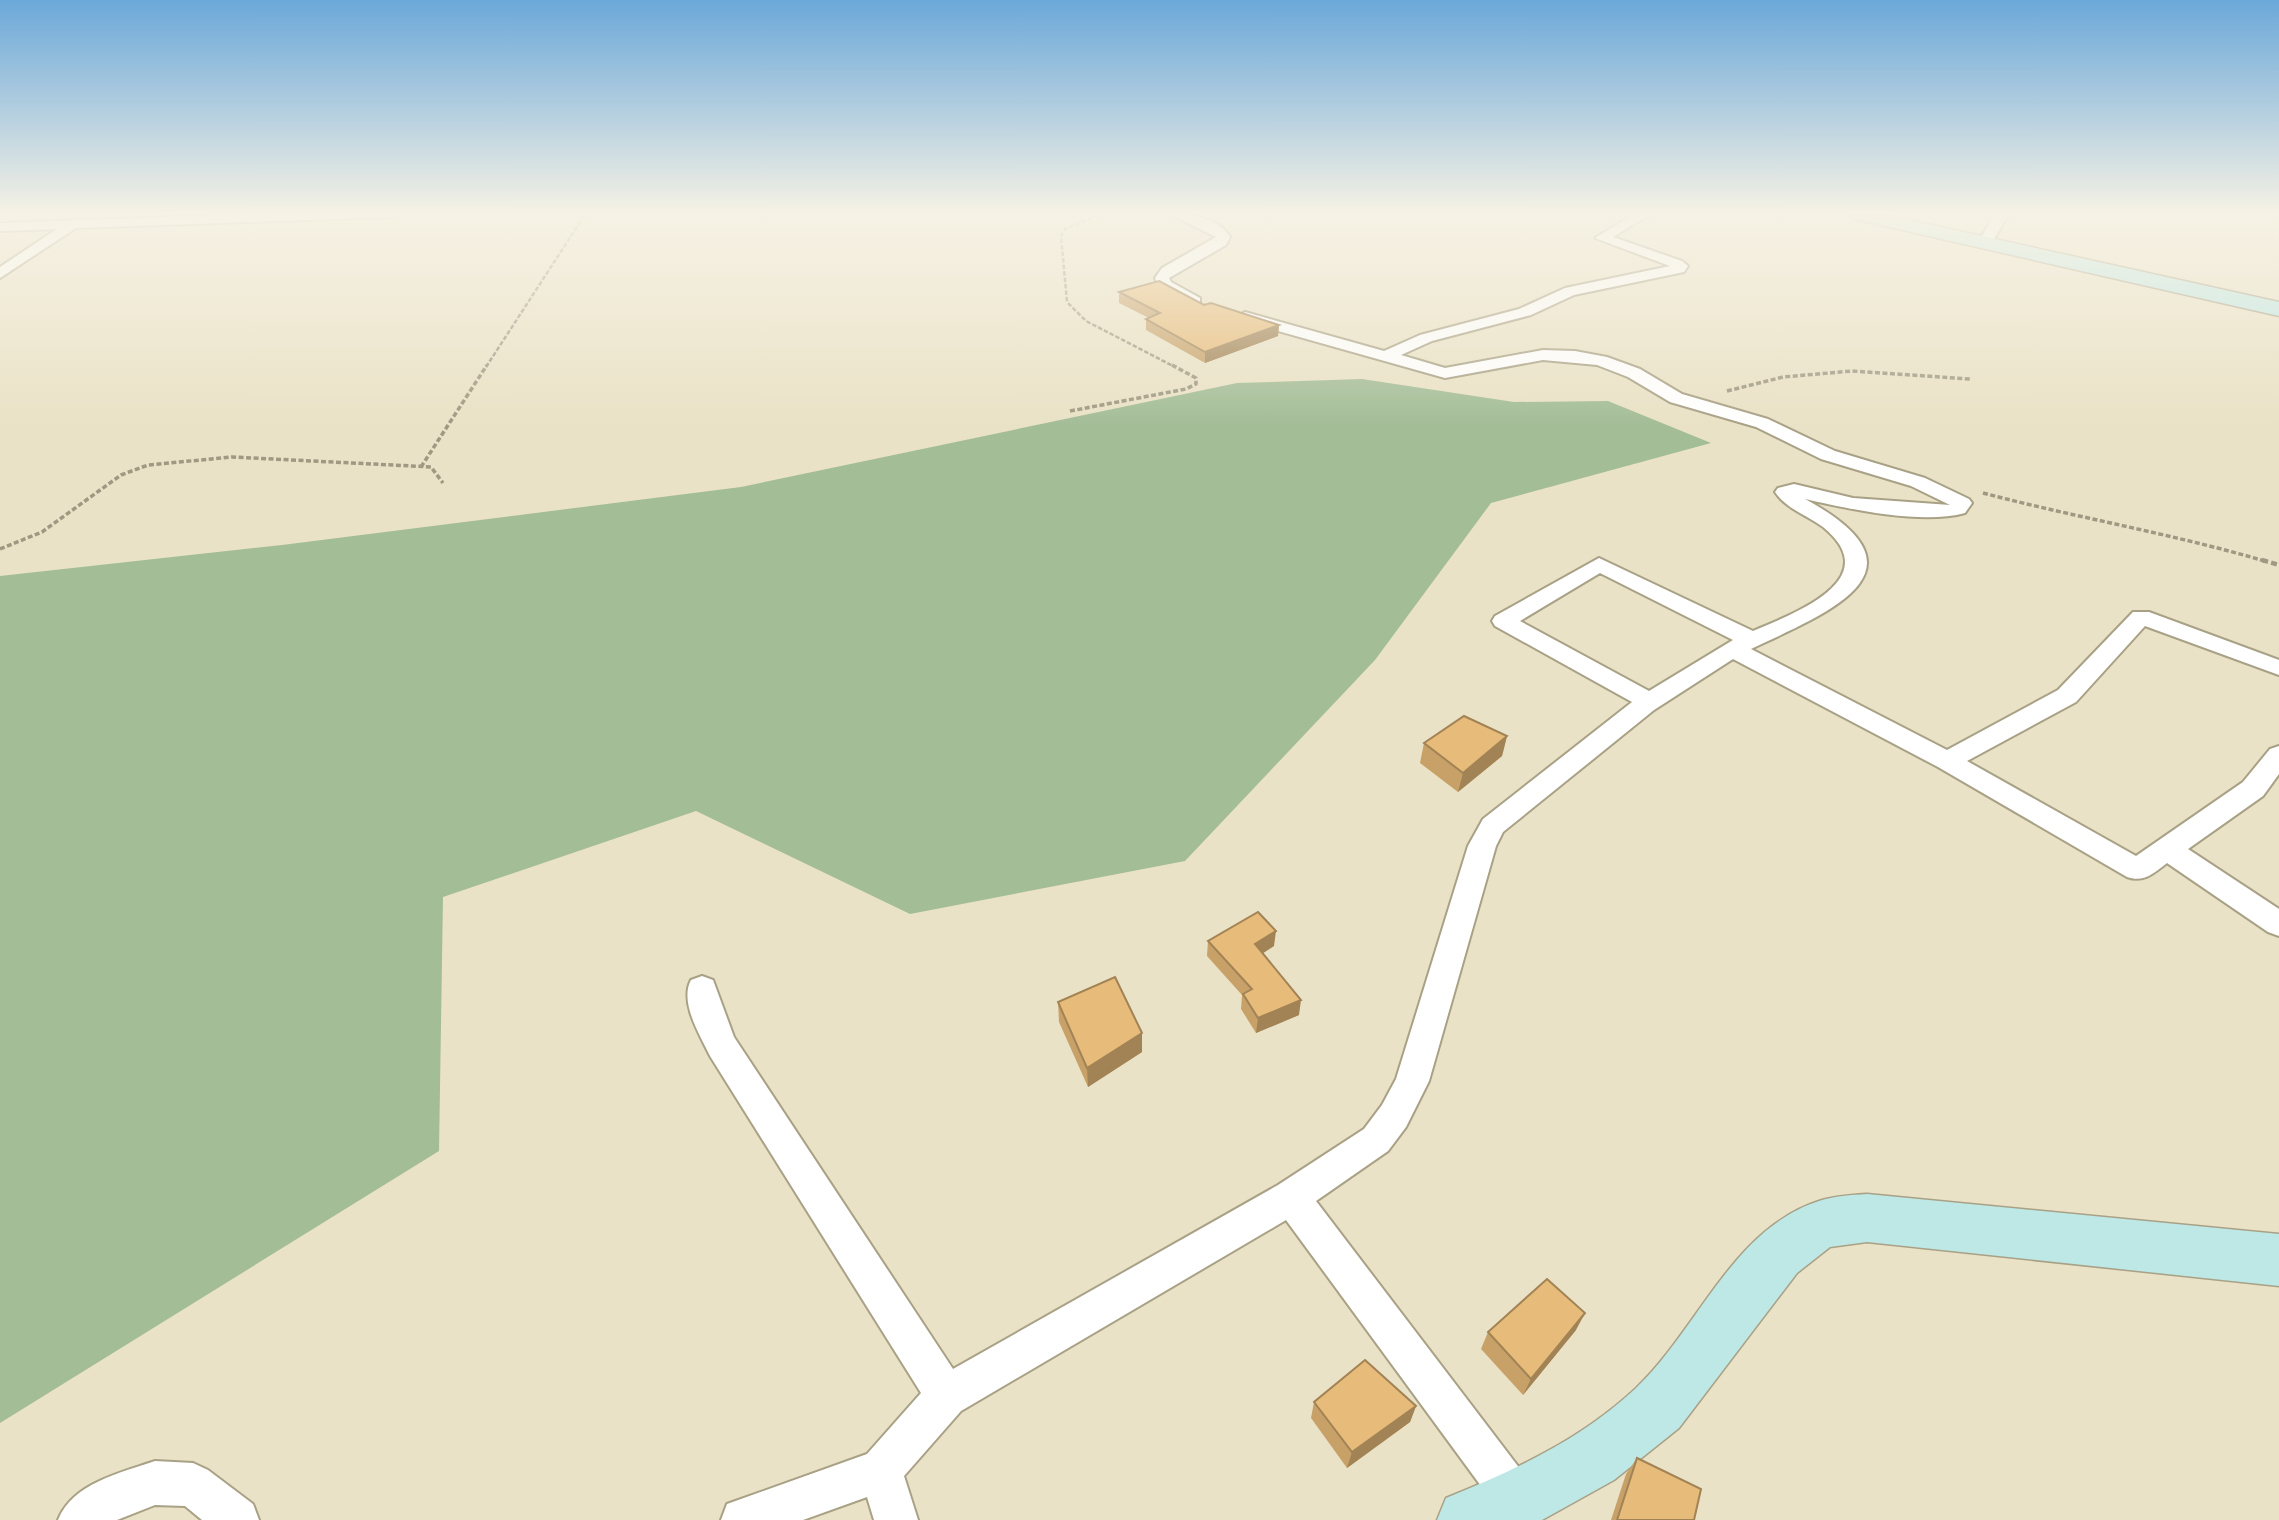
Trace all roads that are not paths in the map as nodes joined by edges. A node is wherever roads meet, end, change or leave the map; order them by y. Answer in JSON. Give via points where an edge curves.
{"nodes":[{"id":1,"x":1165,"y":284,"type":"edge"},
{"id":2,"x":1605,"y":284,"type":"edge"},
{"id":3,"x":2167,"y":284,"type":"edge"},
{"id":4,"x":2279,"y":309,"type":"edge"},
{"id":5,"x":1384,"y":357,"type":"junction"},
{"id":6,"x":1743,"y":645,"type":"junction"},
{"id":7,"x":2279,"y":668,"type":"edge"},
{"id":8,"x":1652,"y":702,"type":"junction"},
{"id":9,"x":2279,"y":755,"type":"edge"},
{"id":10,"x":1947,"y":761,"type":"junction"},
{"id":11,"x":2167,"y":849,"type":"junction"},
{"id":12,"x":2279,"y":923,"type":"edge"},
{"id":13,"x":702,"y":989,"type":"dead end"},
{"id":14,"x":1291,"y":1197,"type":"junction"},
{"id":15,"x":2279,"y":1260,"type":"edge"},
{"id":16,"x":946,"y":1396,"type":"junction"},
{"id":17,"x":881,"y":1470,"type":"junction"},
{"id":18,"x":1518,"y":1501,"type":"junction"},
{"id":19,"x":80,"y":1520,"type":"edge"},
{"id":20,"x":236,"y":1520,"type":"edge"},
{"id":21,"x":743,"y":1520,"type":"edge"},
{"id":22,"x":896,"y":1520,"type":"edge"},
{"id":23,"x":1468,"y":1520,"type":"edge"}],
"edges":[{"from":1,"to":5,"type":"street","via":[[1220,310]]},
{"from":2,"to":5,"type":"street","via":[[1570,291],[1512,317],[1426,338]]},
{"from":3,"to":4,"type":"main road"},
{"from":5,"to":6,"type":"street","via":[[1455,373],[1518,358],[1575,356],[1601,361],[1685,401],[1762,423],[1828,456],[1918,482],[1962,503],[1947,512],[1853,504],[1794,489],[1785,492],[1847,537],[1855,564],[1849,585],[1814,612]]},
{"from":6,"to":8,"type":"street"},
{"from":6,"to":8,"type":"street","via":[[1598,564],[1503,621]]},
{"from":6,"to":10,"type":"street"},
{"from":7,"to":10,"type":"street","via":[[2141,617],[2067,696]]},
{"from":8,"to":14,"type":"street","via":[[1493,826],[1482,846],[1412,1081],[1394,1116],[1376,1140]]},
{"from":9,"to":11,"type":"street","via":[[2253,789]]},
{"from":10,"to":11,"type":"street","via":[[2137,870]]},
{"from":11,"to":12,"type":"street"},
{"from":13,"to":16,"type":"street","via":[[722,1046]]},
{"from":14,"to":16,"type":"street"},
{"from":14,"to":18,"type":"street"},
{"from":15,"to":18,"type":"main road","via":[[1867,1218],[1818,1226],[1784,1248],[1659,1406],[1595,1459]]},
{"from":16,"to":17,"type":"street"},
{"from":17,"to":21,"type":"street"},
{"from":17,"to":22,"type":"street"},
{"from":18,"to":23,"type":"main road"},
{"from":19,"to":20,"type":"street","via":[[109,1499],[155,1483],[193,1485]]}]}
